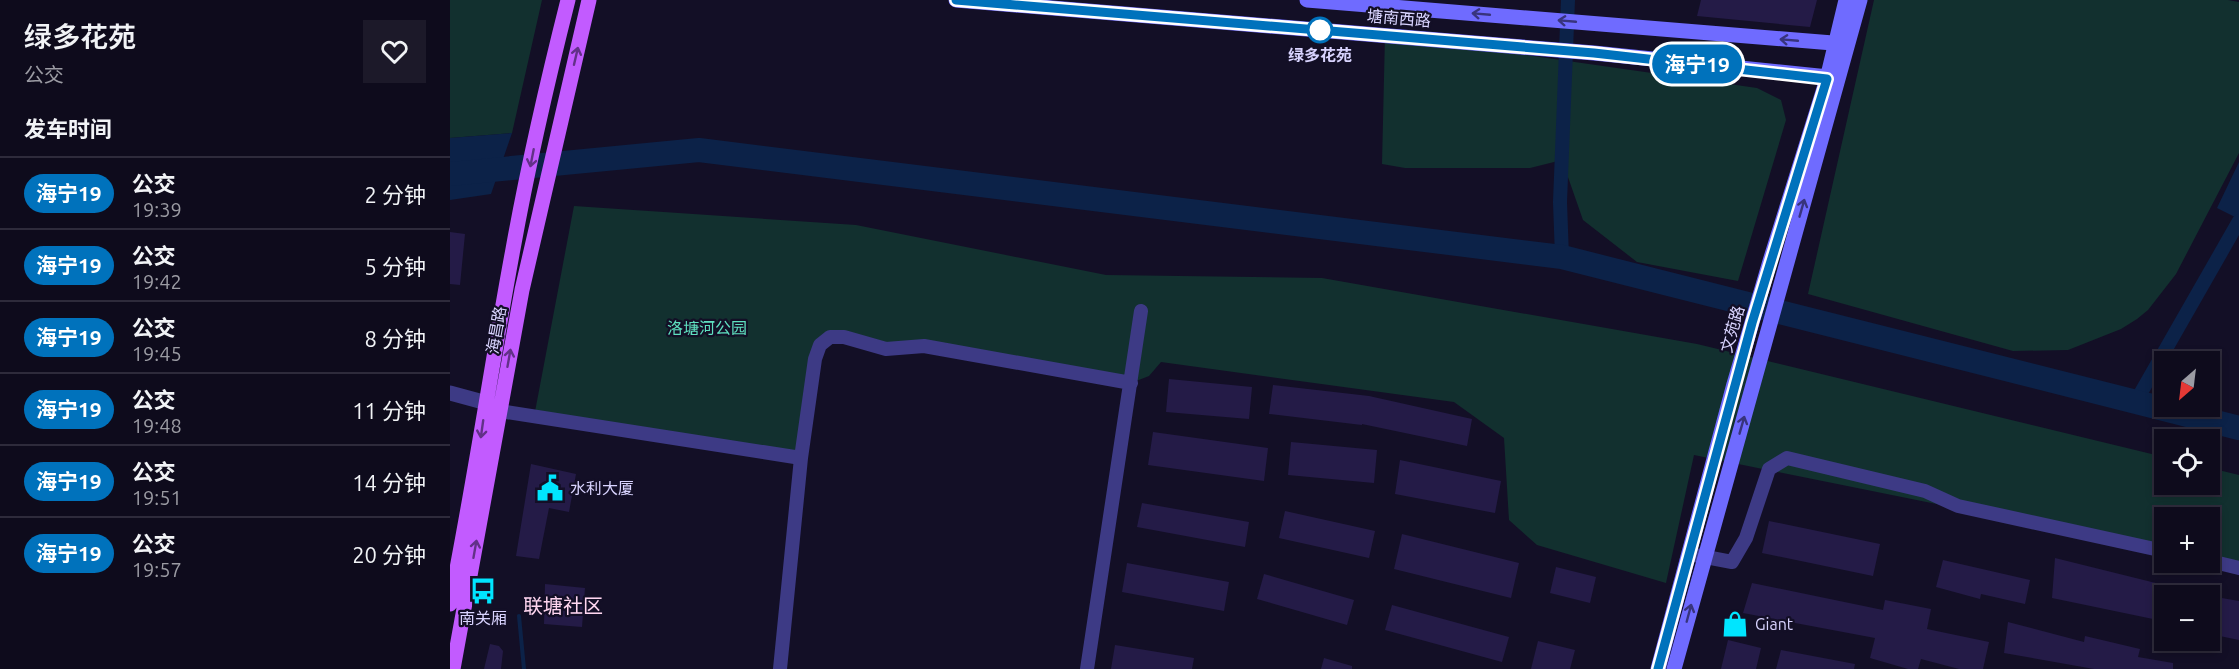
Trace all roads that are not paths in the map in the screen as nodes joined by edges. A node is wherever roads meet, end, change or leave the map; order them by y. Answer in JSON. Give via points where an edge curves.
{"nodes":[{"id":1,"x":568,"y":0,"type":"edge"},
{"id":2,"x":589,"y":0,"type":"edge"},
{"id":3,"x":956,"y":0,"type":"edge"},
{"id":4,"x":1307,"y":0,"type":"edge"},
{"id":5,"x":1846,"y":0,"type":"edge"},
{"id":6,"x":1860,"y":0,"type":"edge"},
{"id":7,"x":1036,"y":3,"type":"edge"},
{"id":8,"x":1842,"y":44,"type":"junction"},
{"id":9,"x":1832,"y":79,"type":"junction"},
{"id":10,"x":1140,"y":311,"type":"dead end"},
{"id":11,"x":1131,"y":383,"type":"junction"},
{"id":12,"x":450,"y":393,"type":"edge"},
{"id":13,"x":495,"y":407,"type":"junction"},
{"id":14,"x":801,"y":458,"type":"junction"},
{"id":15,"x":2154,"y":549,"type":"edge"},
{"id":16,"x":1697,"y":556,"type":"junction"},
{"id":17,"x":2220,"y":563,"type":"edge"},
{"id":18,"x":2239,"y":568,"type":"edge"},
{"id":19,"x":450,"y":604,"type":"edge"},
{"id":20,"x":453,"y":669,"type":"edge"},
{"id":21,"x":780,"y":669,"type":"edge"},
{"id":22,"x":1087,"y":669,"type":"edge"},
{"id":23,"x":1658,"y":669,"type":"edge"},
{"id":24,"x":1674,"y":669,"type":"edge"}],
"edges":[{"from":1,"to":13,"type":"main road","name":"海昌路","one_way":true,"via":[[513,247]]},
{"from":13,"to":2,"type":"main road","name":"海昌路","one_way":true},
{"from":3,"to":7,"type":"main road","name":"塘南西路"},
{"from":8,"to":4,"type":"main road","name":"塘南西路","one_way":true},
{"from":5,"to":8,"type":"main road","name":"文苑路"},
{"from":6,"to":8,"type":"main road","name":"文苑路"},
{"from":7,"to":9,"type":"main road","name":"塘南西路","via":[[1594,53]]},
{"from":8,"to":9,"type":"main road","name":"文苑路"},
{"from":16,"to":9,"type":"main road","name":"文苑路","one_way":true,"via":[[1753,389]]},
{"from":9,"to":16,"type":"main road","name":"文苑路","via":[[1770,261],[1734,384]]},
{"from":10,"to":11,"type":"street"},
{"from":11,"to":14,"type":"street","via":[[924,346],[886,349],[830,337],[820,345],[815,359]]},
{"from":11,"to":22,"type":"street"},
{"from":12,"to":13,"type":"street"},
{"from":13,"to":14,"type":"street"},
{"from":13,"to":19,"type":"main road","name":"海昌路","one_way":true},
{"from":20,"to":13,"type":"main road","name":"海昌路","one_way":true},
{"from":14,"to":21,"type":"street"},
{"from":15,"to":16,"type":"street","via":[[1959,506],[1925,491],[1787,458],[1769,469],[1746,538],[1732,562]]},
{"from":16,"to":23,"type":"main road","name":"文苑路"},
{"from":24,"to":16,"type":"main road","name":"文苑路","one_way":true},
{"from":17,"to":18,"type":"street"}]}
